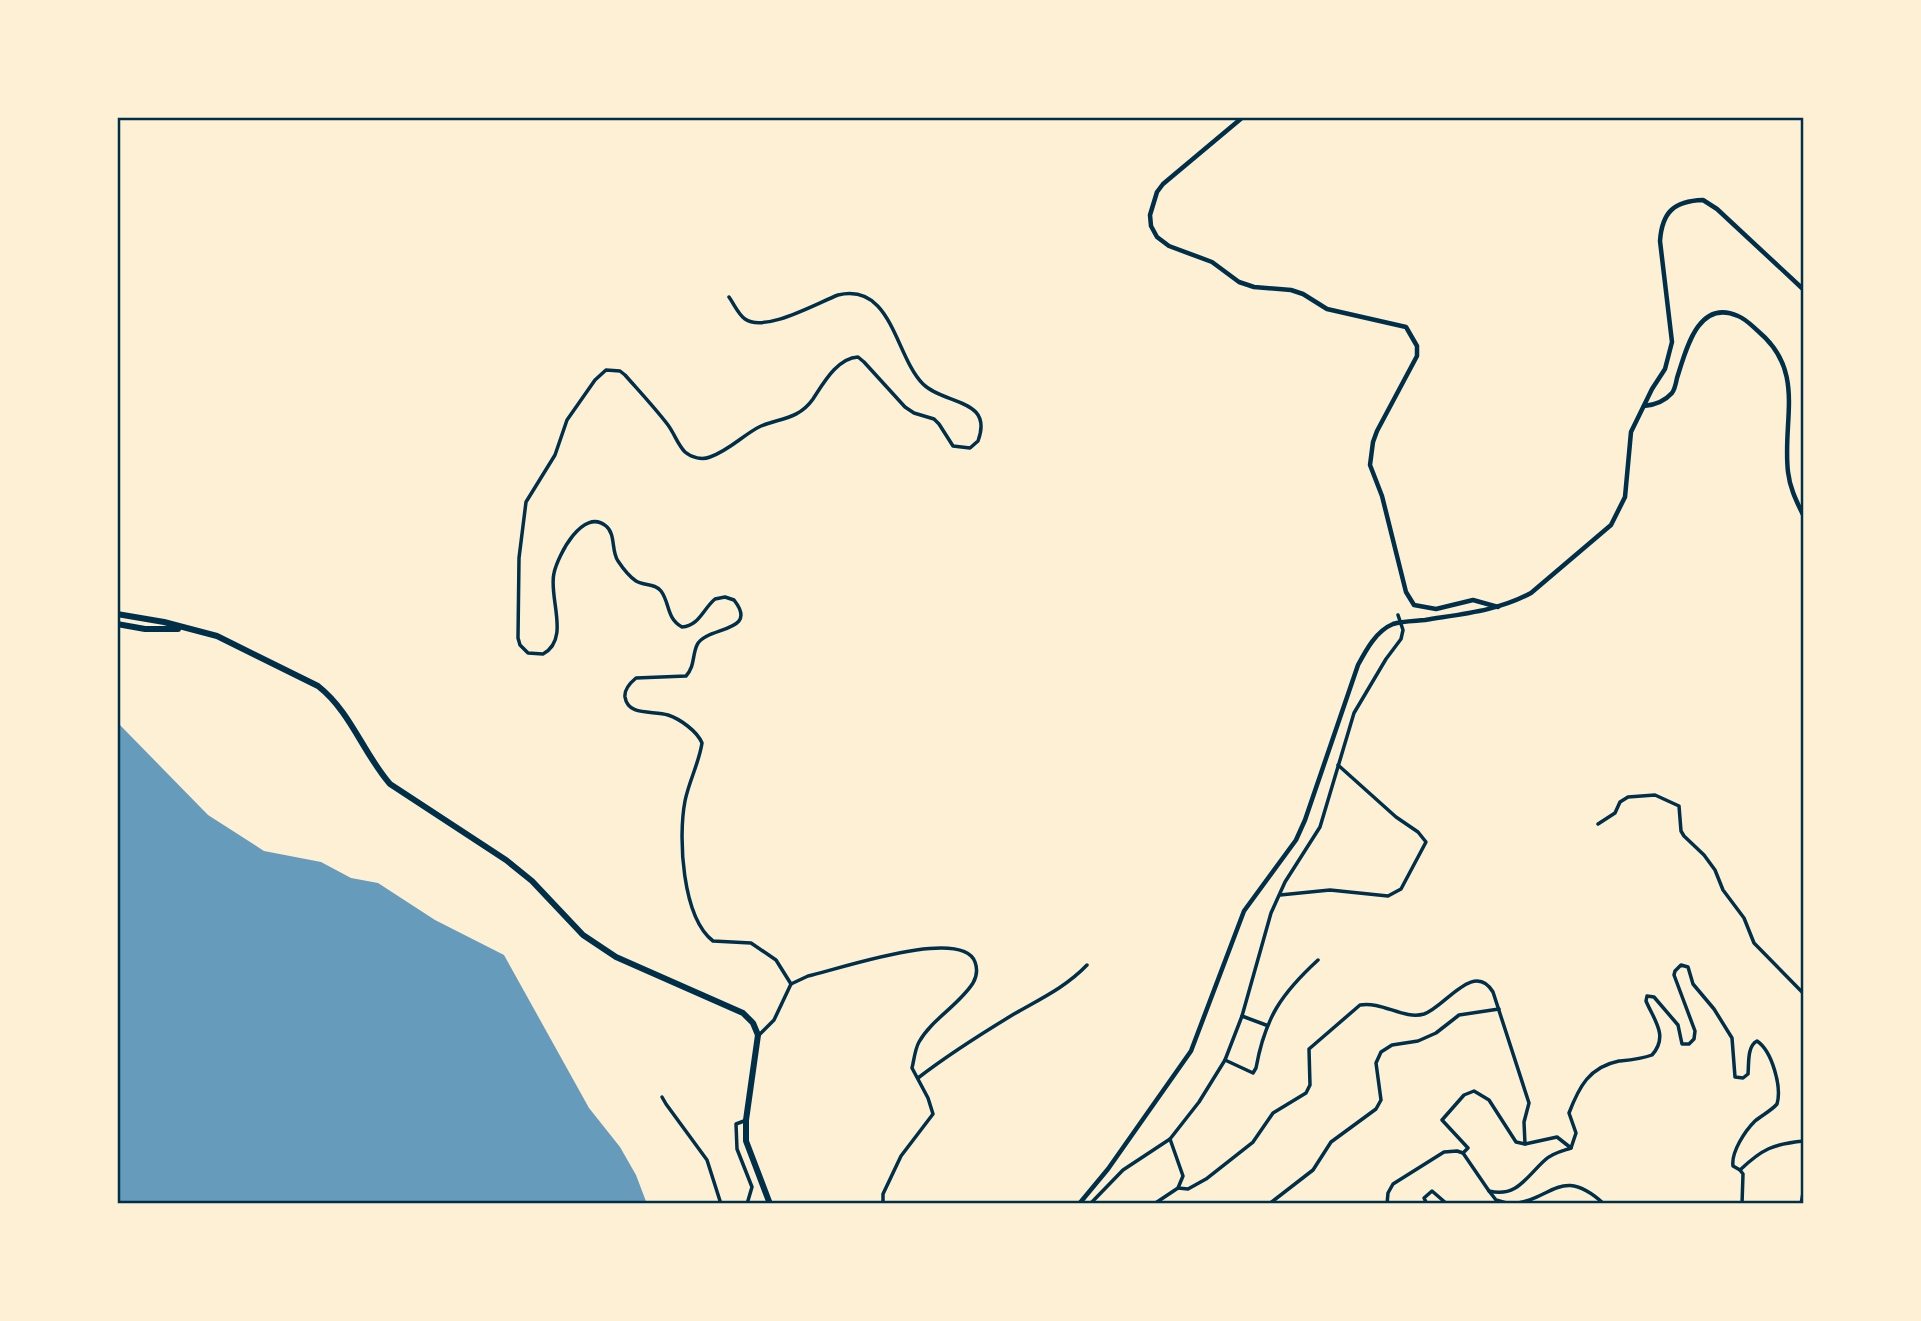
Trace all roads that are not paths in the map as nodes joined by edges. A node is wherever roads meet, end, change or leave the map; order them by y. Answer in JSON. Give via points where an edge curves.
{"nodes":[{"id":1,"x":1243,"y":117,"type":"edge"},
{"id":2,"x":1804,"y":290,"type":"edge"},
{"id":3,"x":729,"y":297,"type":"dead end"},
{"id":4,"x":1644,"y":406,"type":"junction"},
{"id":5,"x":1804,"y":517,"type":"edge"},
{"id":6,"x":1499,"y":607,"type":"junction"},
{"id":7,"x":117,"y":614,"type":"edge"},
{"id":8,"x":1398,"y":615,"type":"dead end"},
{"id":9,"x":117,"y":624,"type":"edge"},
{"id":10,"x":183,"y":629,"type":"junction"},
{"id":11,"x":1338,"y":765,"type":"junction"},
{"id":12,"x":1598,"y":824,"type":"dead end"},
{"id":13,"x":1280,"y":894,"type":"junction"},
{"id":14,"x":1318,"y":960,"type":"dead end"},
{"id":15,"x":1087,"y":965,"type":"dead end"},
{"id":16,"x":791,"y":984,"type":"junction"},
{"id":17,"x":1804,"y":993,"type":"edge"},
{"id":18,"x":1499,"y":1009,"type":"junction"},
{"id":19,"x":1241,"y":1016,"type":"junction"},
{"id":20,"x":1266,"y":1026,"type":"junction"},
{"id":21,"x":758,"y":1035,"type":"junction"},
{"id":22,"x":1225,"y":1060,"type":"junction"},
{"id":23,"x":918,"y":1078,"type":"junction"},
{"id":24,"x":662,"y":1097,"type":"dead end"},
{"id":25,"x":746,"y":1120,"type":"junction"},
{"id":26,"x":1170,"y":1139,"type":"junction"},
{"id":27,"x":1804,"y":1141,"type":"edge"},
{"id":28,"x":1525,"y":1144,"type":"junction"},
{"id":29,"x":1571,"y":1147,"type":"junction"},
{"id":30,"x":1463,"y":1153,"type":"junction"},
{"id":31,"x":1740,"y":1170,"type":"junction"},
{"id":32,"x":1804,"y":1187,"type":"edge"},
{"id":33,"x":1178,"y":1188,"type":"junction"},
{"id":34,"x":1489,"y":1191,"type":"junction"},
{"id":35,"x":720,"y":1204,"type":"edge"},
{"id":36,"x":747,"y":1204,"type":"edge"},
{"id":37,"x":770,"y":1204,"type":"edge"},
{"id":38,"x":883,"y":1204,"type":"edge"},
{"id":39,"x":1080,"y":1204,"type":"edge"},
{"id":40,"x":1154,"y":1204,"type":"edge"},
{"id":41,"x":1269,"y":1204,"type":"edge"},
{"id":42,"x":1387,"y":1204,"type":"edge"},
{"id":43,"x":1427,"y":1204,"type":"edge"},
{"id":44,"x":1447,"y":1204,"type":"edge"},
{"id":45,"x":1510,"y":1204,"type":"edge"},
{"id":46,"x":1604,"y":1204,"type":"edge"},
{"id":47,"x":1742,"y":1204,"type":"edge"},
{"id":48,"x":1801,"y":1204,"type":"edge"}],
"edges":[{"from":1,"to":6,"type":"street","via":[[1163,184],[1152,204],[1151,226],[1169,246],[1212,262],[1239,282],[1291,290],[1327,309],[1406,327],[1418,356],[1377,431],[1370,466],[1406,592],[1414,605],[1436,609],[1474,600]]},
{"from":2,"to":4,"type":"street","via":[[1703,200],[1668,212],[1660,241],[1672,342],[1665,369]]},
{"from":3,"to":16,"type":"street","via":[[748,321],[766,323],[838,295],[863,294],[885,314],[925,386],[975,411],[981,422],[978,441],[970,448],[953,446],[934,419],[905,407],[858,356],[846,360],[795,416],[761,426],[709,458],[698,458],[683,450],[667,423],[620,370],[607,370],[567,420],[555,455],[526,502],[519,558],[518,638],[528,653],[543,654],[552,647],[557,617],[554,572],[569,540],[590,522],[607,527],[618,562],[635,580],[662,592],[669,615],[681,627],[698,620],[715,599],[725,597],[738,605],[739,620],[734,627],[697,645],[686,676],[636,678],[625,693],[626,701],[636,711],[668,715],[696,733],[702,743],[684,803],[682,863],[697,923],[713,941],[751,943],[772,956]]},
{"from":4,"to":5,"type":"street","via":[[1656,405],[1674,391],[1699,324],[1718,312],[1742,317],[1771,344],[1785,369],[1790,399],[1788,478]]},
{"from":4,"to":6,"type":"street","via":[[1631,432],[1625,497],[1612,525],[1531,593]]},
{"from":6,"to":39,"type":"street","via":[[1393,624],[1368,647],[1305,820],[1296,840],[1244,911],[1191,1052]]},
{"from":7,"to":10,"type":"highway"},
{"from":8,"to":11,"type":"street","via":[[1401,639],[1354,713]]},
{"from":9,"to":10,"type":"highway"},
{"from":10,"to":21,"type":"highway","via":[[217,636],[318,686],[344,712],[390,784],[506,860],[533,881],[583,934],[616,957],[743,1013]]},
{"from":11,"to":13,"type":"street","via":[[1320,827]]},
{"from":11,"to":13,"type":"street","via":[[1426,842],[1395,894],[1330,890]]},
{"from":12,"to":17,"type":"street","via":[[1628,797],[1655,796],[1679,806],[1681,831],[1715,870],[1754,943]]},
{"from":13,"to":19,"type":"street"},
{"from":14,"to":20,"type":"street","via":[[1297,979]]},
{"from":15,"to":23,"type":"street","via":[[1074,978],[950,1053]]},
{"from":16,"to":21,"type":"street","via":[[774,1020]]},
{"from":16,"to":23,"type":"street","via":[[917,948],[966,952],[973,957],[977,973],[964,995],[919,1042],[912,1068]]},
{"from":18,"to":28,"type":"street","via":[[1529,1103]]},
{"from":18,"to":33,"type":"street","via":[[1489,985],[1475,981],[1462,985],[1421,1015],[1360,1004],[1309,1049],[1311,1085],[1306,1093],[1273,1113],[1253,1142],[1206,1179],[1188,1189]]},
{"from":18,"to":41,"type":"street","via":[[1459,1015],[1436,1033],[1381,1052],[1376,1063],[1381,1100],[1376,1109],[1331,1142],[1313,1170]]},
{"from":19,"to":20,"type":"street"},
{"from":19,"to":22,"type":"street"},
{"from":20,"to":22,"type":"street","via":[[1252,1073]]},
{"from":21,"to":25,"type":"highway"},
{"from":22,"to":26,"type":"street"},
{"from":23,"to":38,"type":"street","via":[[933,1114],[895,1168]]},
{"from":24,"to":35,"type":"street","via":[[707,1160]]},
{"from":25,"to":36,"type":"street","via":[[736,1124],[737,1149],[752,1187]]},
{"from":25,"to":37,"type":"highway","via":[[746,1141]]},
{"from":26,"to":33,"type":"street","via":[[1183,1177]]},
{"from":26,"to":39,"type":"street","via":[[1124,1170],[1091,1203]]},
{"from":27,"to":31,"type":"street","via":[[1773,1146]]},
{"from":28,"to":29,"type":"street","via":[[1557,1137]]},
{"from":28,"to":30,"type":"street","via":[[1512,1139],[1489,1100],[1474,1091],[1464,1095],[1442,1120],[1468,1148]]},
{"from":29,"to":31,"type":"street","via":[[1576,1133],[1569,1114],[1583,1081],[1610,1063],[1652,1055],[1659,1044],[1660,1032],[1647,996],[1654,997],[1678,1024],[1682,1044],[1694,1039],[1674,975],[1677,967],[1686,964],[1693,984],[1732,1038],[1735,1077],[1748,1074],[1750,1047],[1757,1041],[1772,1063],[1779,1098],[1754,1122],[1733,1156],[1733,1166]]},
{"from":29,"to":34,"type":"street","via":[[1550,1156],[1509,1191]]},
{"from":30,"to":34,"type":"street"},
{"from":30,"to":42,"type":"street","via":[[1444,1152],[1393,1184]]},
{"from":31,"to":47,"type":"street"},
{"from":32,"to":48,"type":"street"},
{"from":33,"to":40,"type":"street"},
{"from":34,"to":45,"type":"street","via":[[1496,1200]]},
{"from":43,"to":44,"type":"street","via":[[1424,1198],[1432,1191]]},
{"from":45,"to":46,"type":"street","via":[[1576,1185]]}]}
